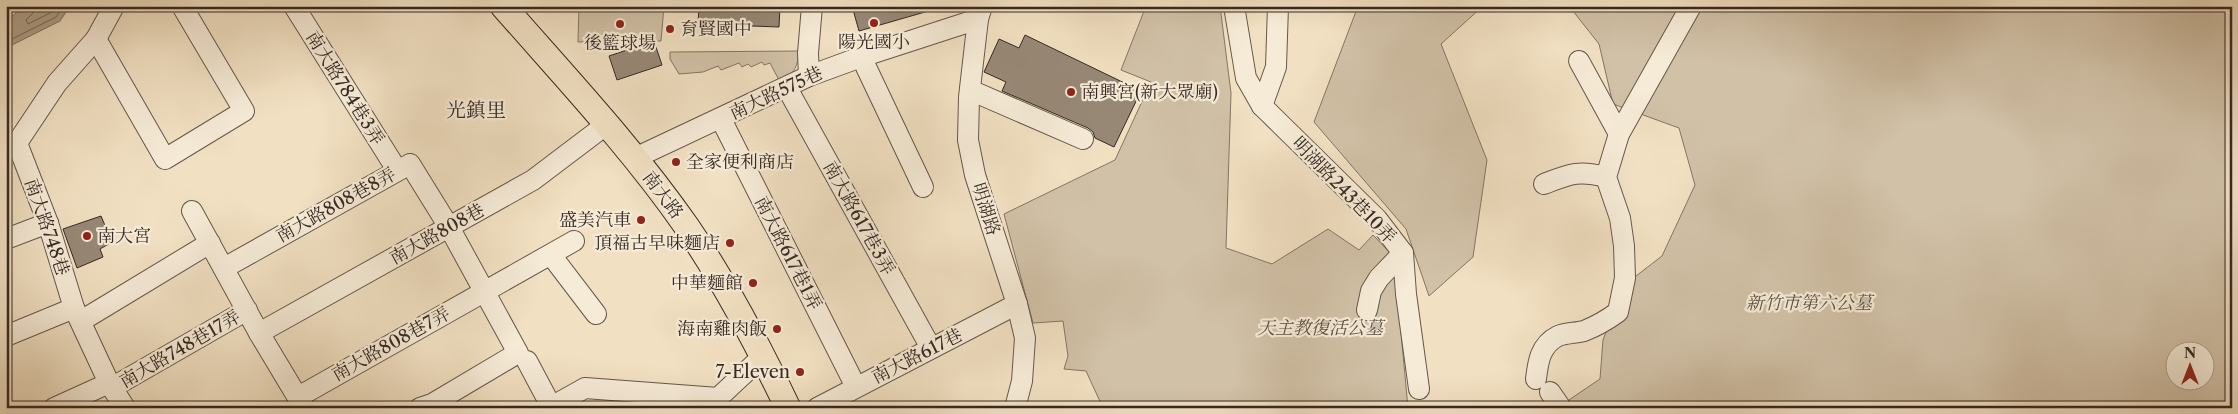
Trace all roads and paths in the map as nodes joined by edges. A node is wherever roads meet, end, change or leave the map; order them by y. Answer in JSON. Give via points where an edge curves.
{"nodes":[{"id":1,"x":114,"y":6,"type":"edge"},
{"id":2,"x":182,"y":6,"type":"edge"},
{"id":3,"x":294,"y":6,"type":"edge"},
{"id":4,"x":502,"y":6,"type":"edge"},
{"id":5,"x":812,"y":6,"type":"edge"},
{"id":6,"x":1234,"y":6,"type":"edge"},
{"id":7,"x":1278,"y":6,"type":"edge"},
{"id":8,"x":1690,"y":6,"type":"edge"},
{"id":9,"x":980,"y":13,"type":"edge"},
{"id":10,"x":96,"y":39,"type":"junction"},
{"id":11,"x":1579,"y":61,"type":"dead end"},
{"id":12,"x":866,"y":67,"type":"dead end"},
{"id":13,"x":809,"y":76,"type":"junction"},
{"id":14,"x":787,"y":88,"type":"junction"},
{"id":15,"x":970,"y":90,"type":"junction"},
{"id":16,"x":1262,"y":106,"type":"junction"},
{"id":17,"x":721,"y":119,"type":"junction"},
{"id":18,"x":607,"y":124,"type":"junction"},
{"id":19,"x":1619,"y":134,"type":"junction"},
{"id":20,"x":1083,"y":139,"type":"dead end"},
{"id":21,"x":11,"y":145,"type":"edge"},
{"id":22,"x":635,"y":158,"type":"junction"},
{"id":23,"x":397,"y":170,"type":"junction"},
{"id":24,"x":1606,"y":177,"type":"junction"},
{"id":25,"x":1544,"y":184,"type":"dead end"},
{"id":26,"x":923,"y":187,"type":"dead end"},
{"id":27,"x":192,"y":210,"type":"dead end"},
{"id":28,"x":48,"y":223,"type":"junction"},
{"id":29,"x":449,"y":227,"type":"junction"},
{"id":30,"x":6,"y":239,"type":"edge"},
{"id":31,"x":574,"y":242,"type":"dead end"},
{"id":32,"x":210,"y":243,"type":"junction"},
{"id":33,"x":1403,"y":253,"type":"junction"},
{"id":34,"x":551,"y":255,"type":"junction"},
{"id":35,"x":224,"y":268,"type":"junction"},
{"id":36,"x":484,"y":291,"type":"junction"},
{"id":37,"x":1017,"y":304,"type":"junction"},
{"id":38,"x":246,"y":310,"type":"junction"},
{"id":39,"x":1367,"y":310,"type":"dead end"},
{"id":40,"x":596,"y":314,"type":"dead end"},
{"id":41,"x":77,"y":315,"type":"junction"},
{"id":42,"x":259,"y":334,"type":"junction"},
{"id":43,"x":6,"y":336,"type":"edge"},
{"id":44,"x":931,"y":348,"type":"junction"},
{"id":45,"x":763,"y":356,"type":"junction"},
{"id":46,"x":527,"y":361,"type":"dead end"},
{"id":47,"x":111,"y":385,"type":"junction"},
{"id":48,"x":856,"y":387,"type":"junction"},
{"id":49,"x":1419,"y":388,"type":"dead end"},
{"id":50,"x":1549,"y":393,"type":"edge"},
{"id":51,"x":301,"y":402,"type":"edge"},
{"id":52,"x":552,"y":407,"type":"edge"},
{"id":53,"x":54,"y":408,"type":"edge"},
{"id":54,"x":125,"y":408,"type":"edge"},
{"id":55,"x":420,"y":408,"type":"edge"},
{"id":56,"x":788,"y":408,"type":"edge"},
{"id":57,"x":816,"y":408,"type":"edge"},
{"id":58,"x":1016,"y":408,"type":"edge"}],
"edges":[{"from":1,"to":10,"type":"street","name":"南大路748巷"},
{"from":2,"to":10,"type":"street","via":[[244,111],[165,159]]},
{"from":3,"to":23,"type":"street","name":"南大路784巷3弄"},
{"from":4,"to":18,"type":"main road","name":"南大路"},
{"from":5,"to":13,"type":"street"},
{"from":6,"to":16,"type":"street","name":"明湖路243巷10弄","via":[[1246,78]]},
{"from":7,"to":16,"type":"street","via":[[1276,66]]},
{"from":8,"to":19,"type":"street"},
{"from":9,"to":13,"type":"street","name":"南大路575巷"},
{"from":9,"to":15,"type":"street","name":"明湖路"},
{"from":10,"to":21,"type":"street","name":"南大路748巷","via":[[57,83]]},
{"from":11,"to":19,"type":"street"},
{"from":12,"to":26,"type":"street"},
{"from":13,"to":14,"type":"street","name":"南大路575巷"},
{"from":14,"to":17,"type":"street","name":"南大路575巷"},
{"from":14,"to":44,"type":"street","name":"南大路617巷3弄"},
{"from":15,"to":20,"type":"street"},
{"from":15,"to":37,"type":"street","name":"明湖路","via":[[968,140],[975,175]]},
{"from":16,"to":33,"type":"street","name":"明湖路243巷10弄","via":[[1377,219]]},
{"from":17,"to":22,"type":"street","name":"南大路575巷"},
{"from":17,"to":48,"type":"street","name":"南大路617巷1弄"},
{"from":18,"to":22,"type":"main road","name":"南大路"},
{"from":18,"to":29,"type":"street","name":"南大路808巷","via":[[533,180]]},
{"from":19,"to":24,"type":"street"},
{"from":21,"to":28,"type":"street","name":"南大路748巷"},
{"from":22,"to":45,"type":"main road","name":"南大路","via":[[692,235],[729,293]]},
{"from":23,"to":29,"type":"street","name":"南大路808巷8弄","via":[[410,164]]},
{"from":23,"to":35,"type":"street","name":"南大路808巷8弄"},
{"from":24,"to":25,"type":"street","via":[[1587,172]]},
{"from":24,"to":50,"type":"street","via":[[1620,218],[1624,246],[1625,278],[1618,312],[1602,324],[1558,336],[1543,348],[1538,360]]},
{"from":27,"to":32,"type":"street"},
{"from":28,"to":30,"type":"street"},
{"from":28,"to":41,"type":"street","name":"南大路748巷"},
{"from":29,"to":36,"type":"street"},
{"from":29,"to":42,"type":"street","name":"南大路808巷"},
{"from":31,"to":34,"type":"street","name":"南大路808巷7弄"},
{"from":32,"to":35,"type":"street"},
{"from":32,"to":41,"type":"street"},
{"from":33,"to":39,"type":"street","via":[[1379,278],[1371,291]]},
{"from":33,"to":49,"type":"street","name":"明湖路243巷10弄"},
{"from":34,"to":36,"type":"street","name":"南大路808巷7弄"},
{"from":34,"to":40,"type":"street"},
{"from":35,"to":38,"type":"street"},
{"from":36,"to":51,"type":"street","name":"南大路808巷7弄"},
{"from":36,"to":55,"type":"street","via":[[518,353]]},
{"from":37,"to":44,"type":"street","name":"南大路617巷"},
{"from":37,"to":58,"type":"street","name":"明湖路","via":[[1024,338],[1022,381]]},
{"from":38,"to":42,"type":"street"},
{"from":38,"to":47,"type":"street","name":"南大路748巷17弄"},
{"from":41,"to":43,"type":"street"},
{"from":41,"to":47,"type":"street","name":"南大路748巷"},
{"from":42,"to":51,"type":"street"},
{"from":44,"to":48,"type":"street","name":"南大路617巷"},
{"from":45,"to":52,"type":"street","via":[[718,398],[585,388]]},
{"from":45,"to":56,"type":"main road","name":"南大路"},
{"from":46,"to":52,"type":"street"},
{"from":47,"to":53,"type":"street","name":"南大路748巷17弄"},
{"from":47,"to":54,"type":"street","name":"南大路748巷"},
{"from":48,"to":57,"type":"street","name":"南大路617巷"}]}
